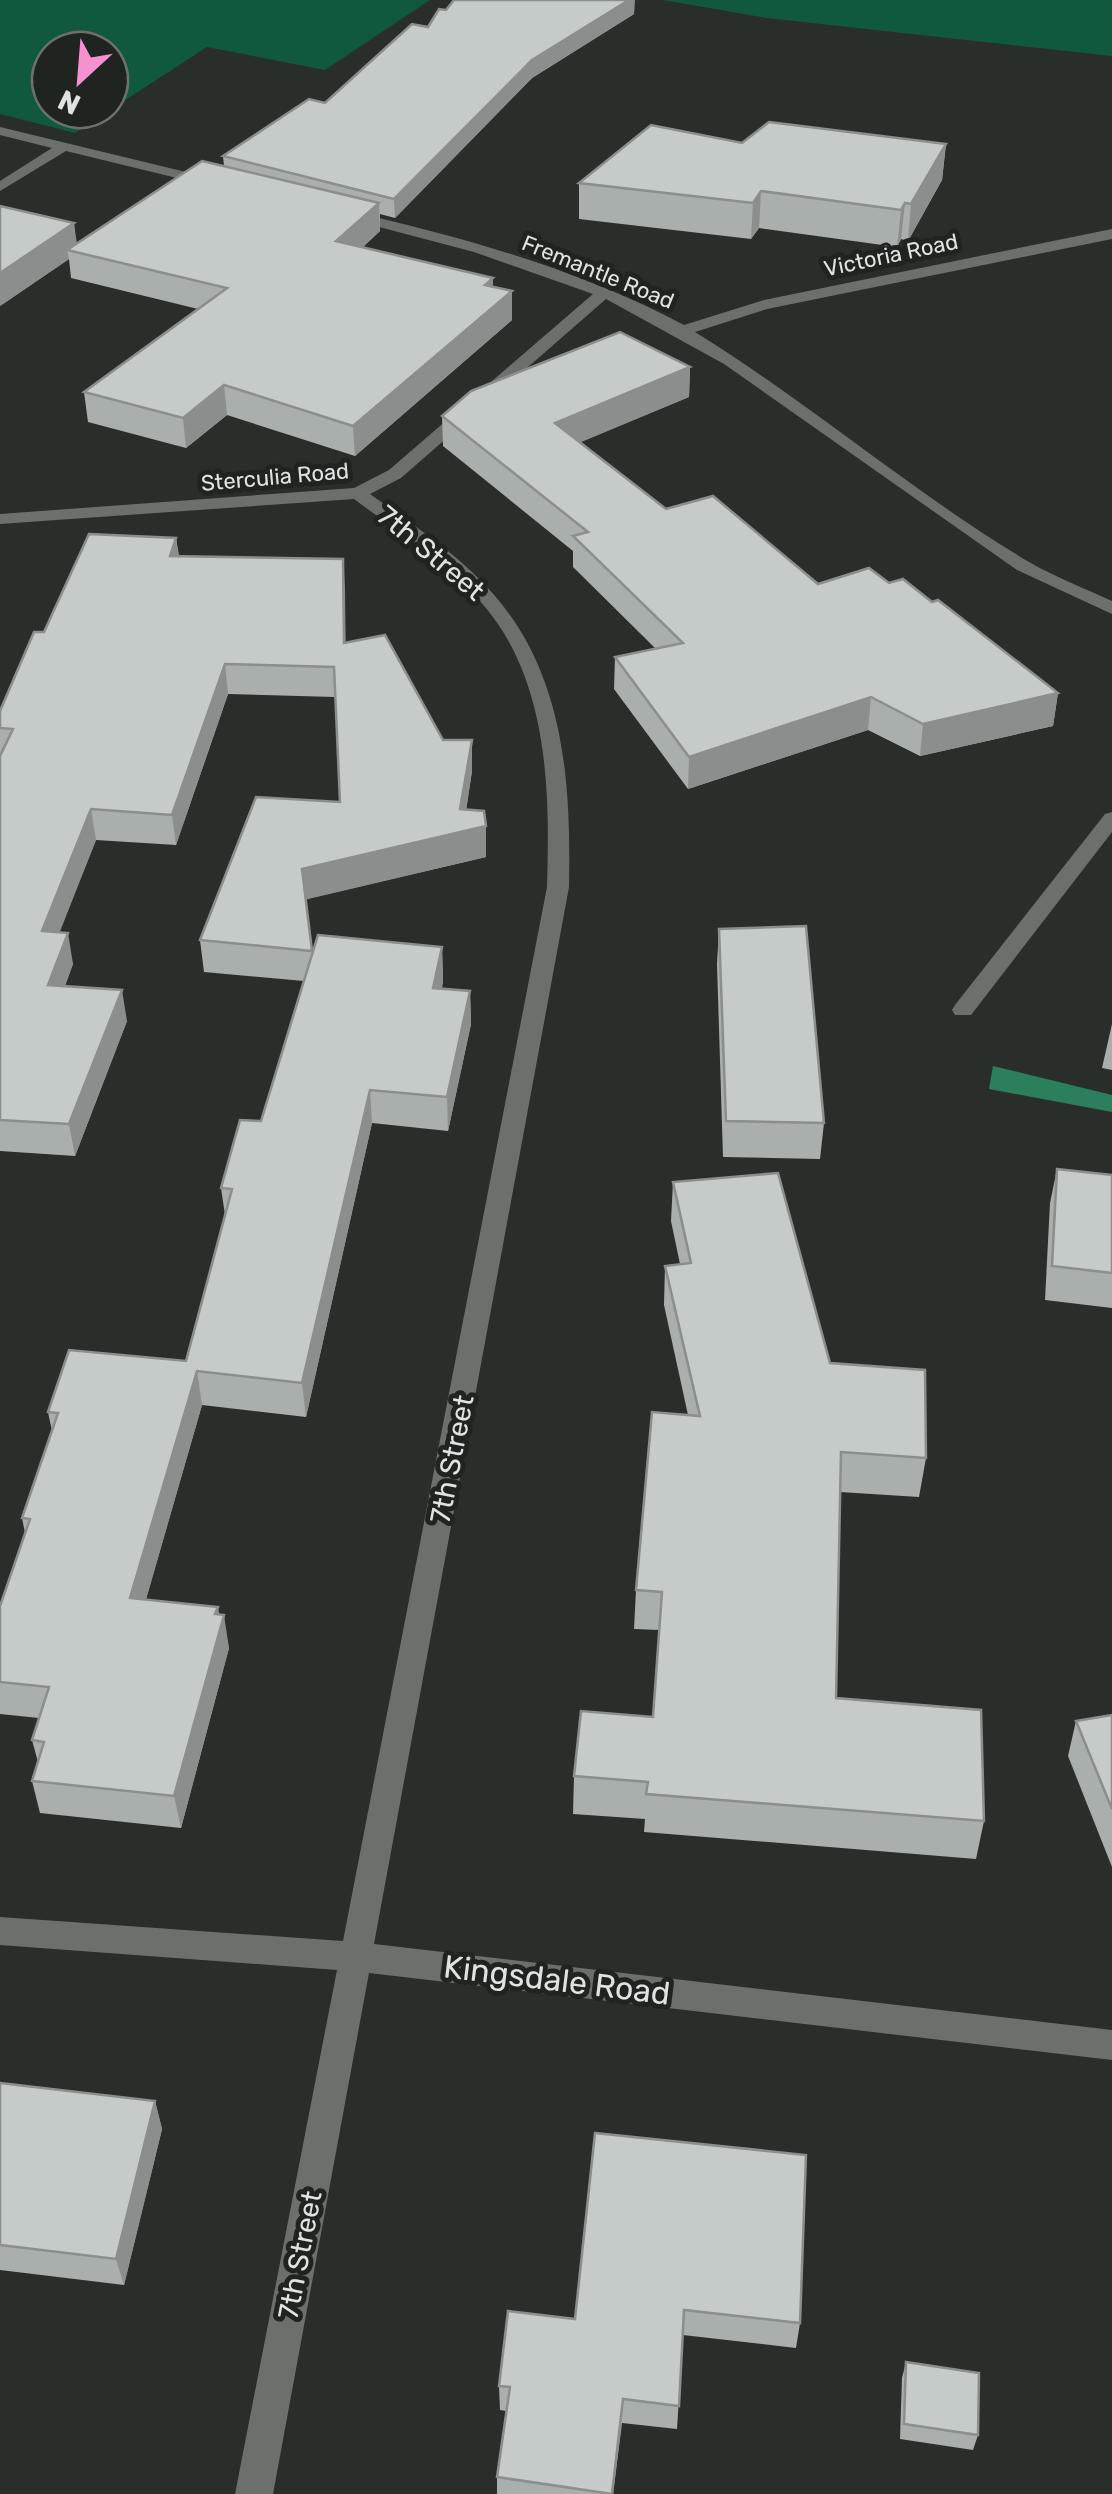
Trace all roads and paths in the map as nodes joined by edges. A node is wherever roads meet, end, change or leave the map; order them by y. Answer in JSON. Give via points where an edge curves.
{"nodes":[{"id":1,"x":0,"y":131,"type":"edge"},
{"id":2,"x":63,"y":146,"type":"junction"},
{"id":3,"x":0,"y":186,"type":"edge"},
{"id":4,"x":230,"y":186,"type":"edge"},
{"id":5,"x":341,"y":213,"type":"edge"},
{"id":6,"x":1112,"y":234,"type":"edge"},
{"id":7,"x":603,"y":293,"type":"junction"},
{"id":8,"x":682,"y":331,"type":"junction"},
{"id":9,"x":358,"y":494,"type":"junction"},
{"id":10,"x":0,"y":519,"type":"edge"},
{"id":11,"x":1112,"y":608,"type":"edge"},
{"id":12,"x":1112,"y":818,"type":"edge"},
{"id":13,"x":964,"y":1010,"type":"dead end"},
{"id":14,"x":0,"y":1931,"type":"edge"},
{"id":15,"x":359,"y":1957,"type":"junction"},
{"id":16,"x":1112,"y":2045,"type":"edge"},
{"id":17,"x":254,"y":2494,"type":"edge"}],
"edges":[{"from":1,"to":2,"type":"street"},
{"from":2,"to":3,"type":"street"},
{"from":2,"to":4,"type":"street"},
{"from":5,"to":7,"type":"street","name":"Fremantle Road","via":[[488,252]]},
{"from":6,"to":8,"type":"street","name":"Victoria Road","via":[[764,305]]},
{"from":7,"to":8,"type":"street","name":"Fremantle Road"},
{"from":7,"to":9,"type":"street","name":"Sterculia Road","via":[[394,474]]},
{"from":8,"to":11,"type":"street","name":"Fremantle Road","via":[[774,388],[1024,566]]},
{"from":9,"to":10,"type":"street","name":"Sterculia Road"},
{"from":9,"to":15,"type":"street","name":"7th Street","via":[[489,600],[522,648],[551,731],[561,800],[558,887]]},
{"from":12,"to":13,"type":"street"},
{"from":14,"to":15,"type":"street","name":"Kingsdale Road"},
{"from":15,"to":16,"type":"street","name":"Kingsdale Road"},
{"from":15,"to":17,"type":"street","name":"7th Street"}]}
